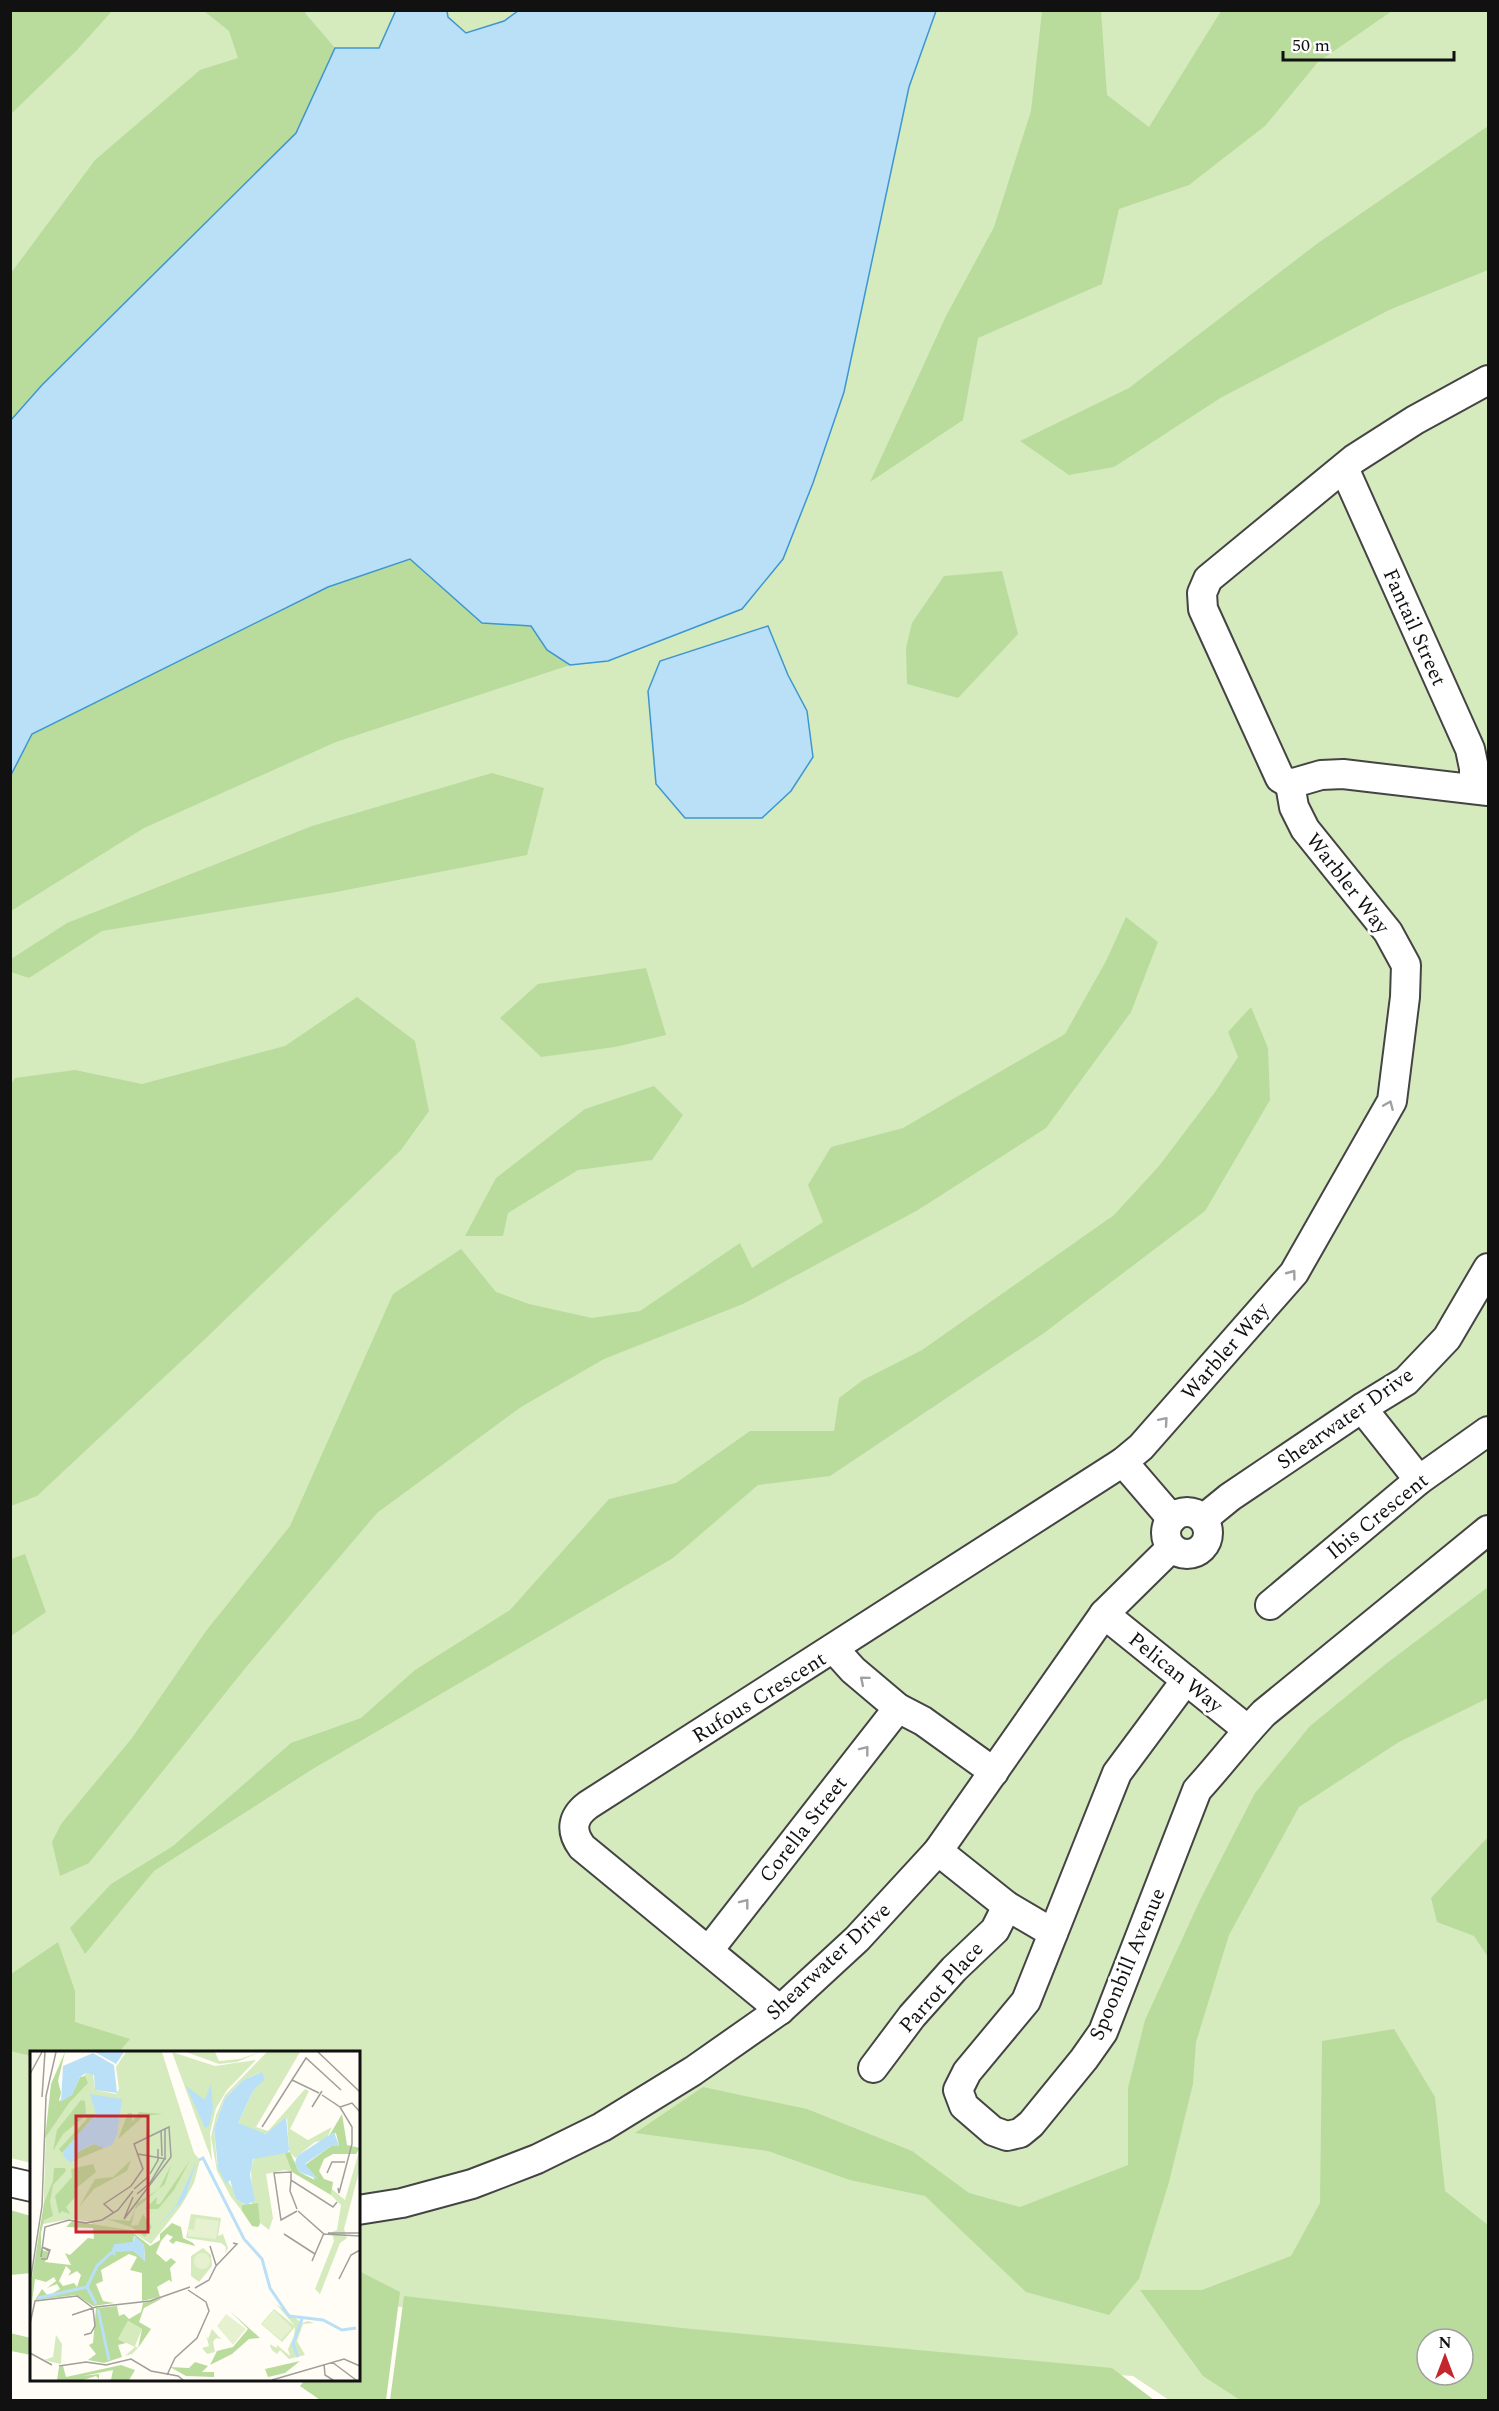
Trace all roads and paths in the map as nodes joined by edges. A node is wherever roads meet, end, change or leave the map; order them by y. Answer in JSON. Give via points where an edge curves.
{"nodes":[{"id":1,"x":1488,"y":380,"type":"edge"},
{"id":2,"x":1344,"y":468,"type":"junction"},
{"id":3,"x":1290,"y":783,"type":"junction"},
{"id":4,"x":1481,"y":790,"type":"edge"},
{"id":5,"x":1488,"y":1268,"type":"edge"},
{"id":6,"x":1362,"y":1408,"type":"junction"},
{"id":7,"x":1488,"y":1431,"type":"edge"},
{"id":8,"x":1123,"y":1462,"type":"junction"},
{"id":9,"x":1419,"y":1480,"type":"junction"},
{"id":10,"x":1172,"y":1519,"type":"junction"},
{"id":11,"x":1203,"y":1519,"type":"junction"},
{"id":12,"x":1488,"y":1530,"type":"edge"},
{"id":13,"x":1171,"y":1548,"type":"junction"},
{"id":14,"x":1270,"y":1605,"type":"dead end"},
{"id":15,"x":1104,"y":1614,"type":"junction"},
{"id":16,"x":834,"y":1649,"type":"junction"},
{"id":17,"x":1186,"y":1680,"type":"junction"},
{"id":18,"x":898,"y":1708,"type":"junction"},
{"id":19,"x":1248,"y":1730,"type":"junction"},
{"id":20,"x":994,"y":1772,"type":"junction"},
{"id":21,"x":938,"y":1851,"type":"junction"},
{"id":22,"x":1007,"y":1906,"type":"junction"},
{"id":23,"x":1053,"y":1933,"type":"junction"},
{"id":24,"x":709,"y":1950,"type":"junction"},
{"id":25,"x":780,"y":2010,"type":"junction"},
{"id":26,"x":873,"y":2068,"type":"dead end"},
{"id":27,"x":10,"y":2182,"type":"edge"},
{"id":28,"x":30,"y":2187,"type":"edge"},
{"id":29,"x":360,"y":2210,"type":"edge"}],
"edges":[{"from":1,"to":2,"type":"street","name":"Warbler Way","via":[[1416,420]]},
{"from":2,"to":3,"type":"street","name":"Warbler Way","via":[[1208,579],[1202,593],[1203,609],[1264,745],[1280,778]]},
{"from":2,"to":4,"type":"street","name":"Fantail Street","via":[[1470,749]]},
{"from":3,"to":4,"type":"street","via":[[1343,774]]},
{"from":8,"to":3,"type":"street","name":"Warbler Way","one_way":true,"via":[[1141,1447],[1294,1273],[1392,1101],[1406,965],[1388,932],[1305,829],[1294,807]]},
{"from":5,"to":6,"type":"street","name":"Shearwater Drive","via":[[1447,1338],[1406,1381]]},
{"from":6,"to":9,"type":"street"},
{"from":6,"to":11,"type":"street","name":"Shearwater Drive"},
{"from":7,"to":9,"type":"street","name":"Ibis Crescent"},
{"from":8,"to":10,"type":"street"},
{"from":8,"to":16,"type":"street","name":"Rufous Crescent"},
{"from":9,"to":14,"type":"street","name":"Ibis Crescent"},
{"from":10,"to":11,"type":"street","via":[[1187,1512]]},
{"from":10,"to":13,"type":"street","via":[[1166,1533]]},
{"from":11,"to":13,"type":"street","via":[[1209,1534],[1202,1549],[1186,1555]]},
{"from":12,"to":19,"type":"street","name":"Spoonbill Avenue"},
{"from":13,"to":15,"type":"street","name":"Shearwater Drive"},
{"from":15,"to":17,"type":"street","name":"Pelican Way"},
{"from":15,"to":20,"type":"street","name":"Shearwater Drive"},
{"from":18,"to":16,"type":"street","one_way":true},
{"from":16,"to":24,"type":"street","name":"Rufous Crescent","via":[[576,1815],[573,1827],[582,1847]]},
{"from":17,"to":19,"type":"street","name":"Pelican Way"},
{"from":17,"to":23,"type":"street","name":"Spoonbill Avenue","via":[[1116,1773]]},
{"from":18,"to":20,"type":"street","via":[[923,1721]]},
{"from":24,"to":18,"type":"street","name":"Corella Street","one_way":true},
{"from":19,"to":23,"type":"street","name":"Spoonbill Avenue","via":[[1197,1790],[1103,2032],[1031,2124],[1020,2133],[1007,2136],[993,2131],[964,2106],[958,2090],[967,2072],[1026,2001]]},
{"from":20,"to":21,"type":"street","name":"Shearwater Drive"},
{"from":21,"to":22,"type":"street"},
{"from":21,"to":25,"type":"street","name":"Shearwater Drive","via":[[857,1939]]},
{"from":22,"to":23,"type":"street"},
{"from":22,"to":26,"type":"street","name":"Parrot Place","via":[[994,1930],[919,2008]]},
{"from":24,"to":25,"type":"street","name":"Rufous Crescent"},
{"from":25,"to":29,"type":"street","name":"Shearwater Drive","via":[[693,2071],[602,2127],[537,2159],[472,2184]]},
{"from":27,"to":28,"type":"street"}]}
